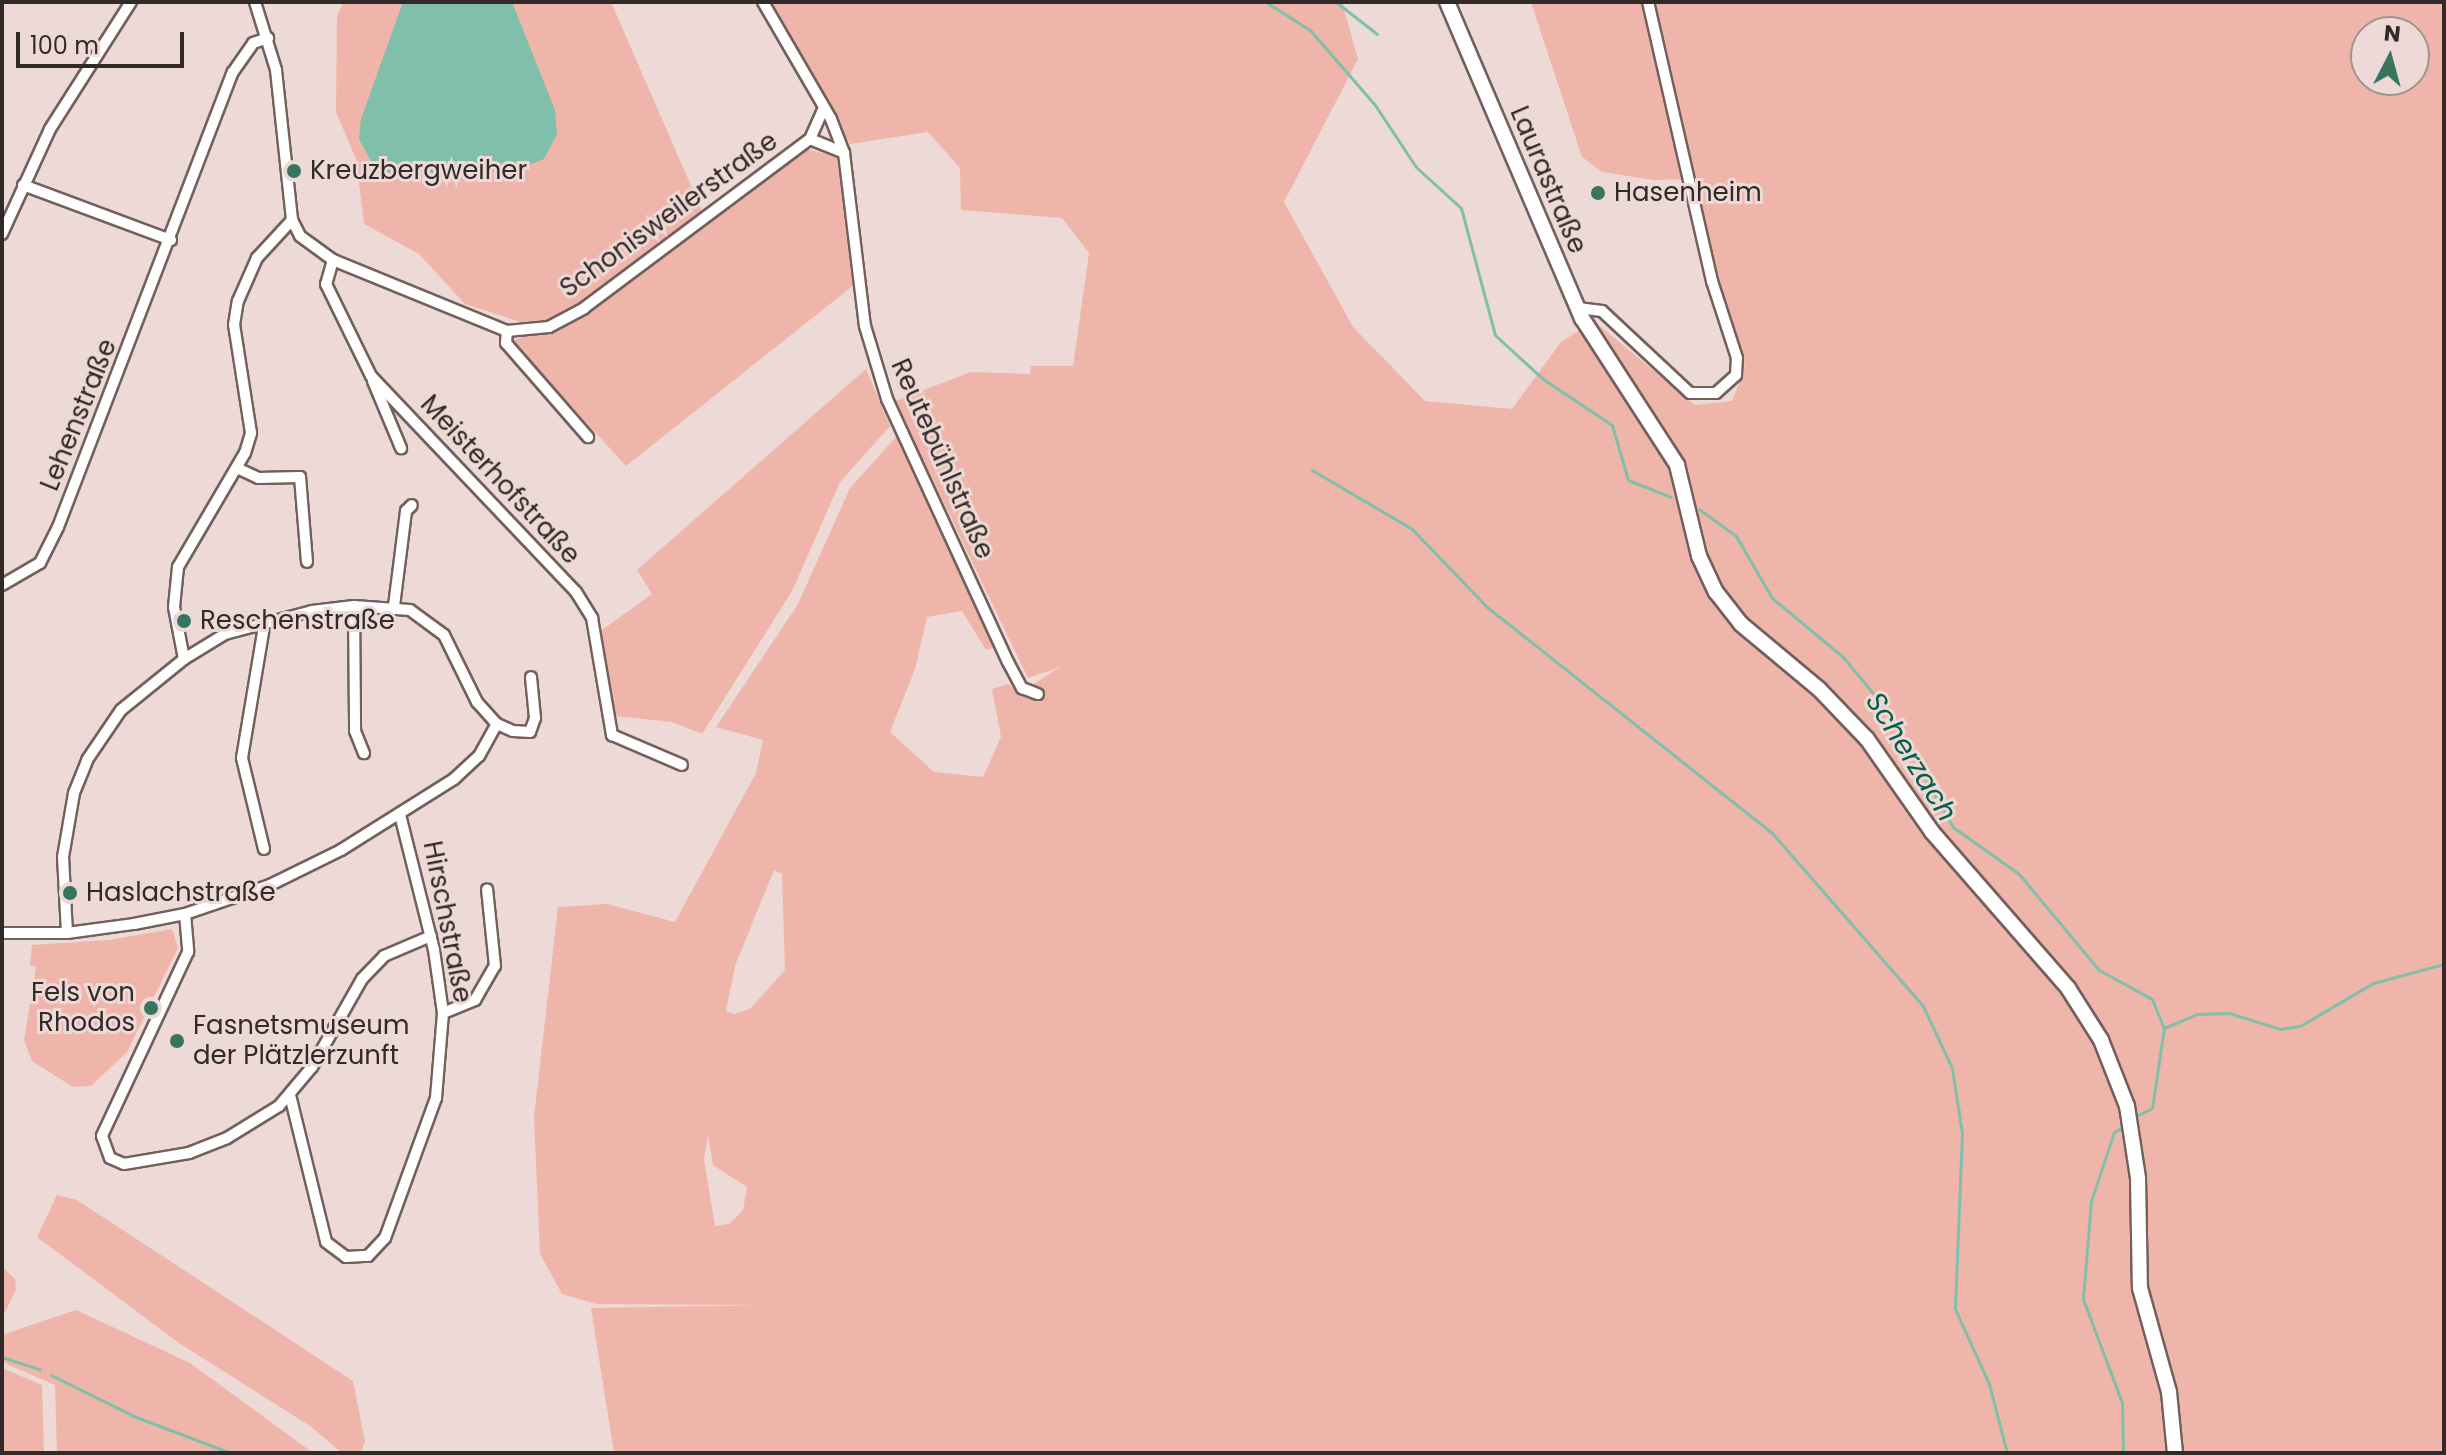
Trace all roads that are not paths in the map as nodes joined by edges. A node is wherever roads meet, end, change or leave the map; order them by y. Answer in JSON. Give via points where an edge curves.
{"nodes":[{"id":1,"x":131,"y":2,"type":"edge"},
{"id":2,"x":255,"y":2,"type":"edge"},
{"id":3,"x":763,"y":2,"type":"edge"},
{"id":4,"x":1447,"y":2,"type":"edge"},
{"id":5,"x":1648,"y":2,"type":"edge"},
{"id":6,"x":268,"y":38,"type":"junction"},
{"id":7,"x":824,"y":108,"type":"junction"},
{"id":8,"x":810,"y":139,"type":"junction"},
{"id":9,"x":844,"y":153,"type":"junction"},
{"id":10,"x":23,"y":185,"type":"junction"},
{"id":11,"x":292,"y":220,"type":"junction"},
{"id":12,"x":2,"y":234,"type":"edge"},
{"id":13,"x":171,"y":240,"type":"junction"},
{"id":14,"x":333,"y":260,"type":"junction"},
{"id":15,"x":1578,"y":308,"type":"junction"},
{"id":16,"x":507,"y":331,"type":"junction"},
{"id":17,"x":371,"y":376,"type":"junction"},
{"id":18,"x":588,"y":437,"type":"dead end"},
{"id":19,"x":401,"y":448,"type":"dead end"},
{"id":20,"x":237,"y":468,"type":"junction"},
{"id":21,"x":412,"y":505,"type":"dead end"},
{"id":22,"x":307,"y":562,"type":"dead end"},
{"id":23,"x":2,"y":585,"type":"edge"},
{"id":24,"x":354,"y":606,"type":"junction"},
{"id":25,"x":394,"y":606,"type":"junction"},
{"id":26,"x":265,"y":620,"type":"junction"},
{"id":27,"x":184,"y":659,"type":"junction"},
{"id":28,"x":531,"y":677,"type":"dead end"},
{"id":29,"x":1038,"y":694,"type":"dead end"},
{"id":30,"x":497,"y":724,"type":"junction"},
{"id":31,"x":364,"y":753,"type":"dead end"},
{"id":32,"x":682,"y":765,"type":"dead end"},
{"id":33,"x":400,"y":815,"type":"junction"},
{"id":34,"x":264,"y":849,"type":"dead end"},
{"id":35,"x":487,"y":889,"type":"dead end"},
{"id":36,"x":185,"y":914,"type":"junction"},
{"id":37,"x":2,"y":933,"type":"edge"},
{"id":38,"x":67,"y":933,"type":"junction"},
{"id":39,"x":431,"y":936,"type":"junction"},
{"id":40,"x":443,"y":1013,"type":"junction"},
{"id":41,"x":290,"y":1095,"type":"junction"},
{"id":42,"x":2175,"y":1453,"type":"edge"}],
"edges":[{"from":1,"to":10,"type":"street","via":[[84,70]]},
{"from":2,"to":6,"type":"street"},
{"from":3,"to":7,"type":"street","name":"Reutebühlstraße"},
{"from":4,"to":15,"type":"street","name":"Laurastraße"},
{"from":5,"to":15,"type":"street","via":[[1712,281],[1737,358],[1736,375],[1716,393],[1690,393],[1602,311]]},
{"from":6,"to":11,"type":"street"},
{"from":6,"to":13,"type":"street","name":"Lehenstraße","via":[[253,43],[233,72]]},
{"from":7,"to":8,"type":"street","name":"Schonisweilerstraße"},
{"from":7,"to":9,"type":"street","name":"Reutebühlstraße"},
{"from":8,"to":9,"type":"street","name":"Schonisweilerstraße"},
{"from":8,"to":16,"type":"street","name":"Schonisweilerstraße","via":[[584,308],[549,327]]},
{"from":9,"to":29,"type":"street","name":"Reutebühlstraße","via":[[865,326],[887,399],[1008,662],[1022,688]]},
{"from":10,"to":12,"type":"street"},
{"from":10,"to":13,"type":"street"},
{"from":11,"to":14,"type":"street","name":"Schonisweilerstraße","via":[[300,236]]},
{"from":11,"to":20,"type":"street","via":[[257,258],[238,301],[234,325],[252,416]]},
{"from":13,"to":23,"type":"street","name":"Lehenstraße","via":[[58,527],[40,563]]},
{"from":14,"to":16,"type":"street","name":"Schonisweilerstraße"},
{"from":14,"to":17,"type":"street","name":"Meisterhofstraße","via":[[326,284]]},
{"from":15,"to":42,"type":"street","name":"Laurastraße","via":[[1677,465],[1699,556],[1716,592],[1741,624],[1819,689],[1867,739],[1932,832],[2068,988],[2101,1040],[2127,1106],[2138,1178],[2140,1288],[2169,1392]]},
{"from":16,"to":18,"type":"street","via":[[506,343]]},
{"from":17,"to":19,"type":"street","name":"Meisterhofstraße"},
{"from":17,"to":32,"type":"street","name":"Meisterhofstraße","via":[[576,592],[592,618],[612,735]]},
{"from":20,"to":22,"type":"street","via":[[258,478],[300,477]]},
{"from":20,"to":27,"type":"street","via":[[200,522],[178,567],[174,601]]},
{"from":21,"to":25,"type":"street","via":[[406,511]]},
{"from":24,"to":25,"type":"street"},
{"from":24,"to":26,"type":"street"},
{"from":24,"to":31,"type":"street","via":[[355,731]]},
{"from":25,"to":30,"type":"street","via":[[425,617],[444,635],[477,702]]},
{"from":26,"to":27,"type":"street","via":[[225,634]]},
{"from":26,"to":34,"type":"street","via":[[242,758]]},
{"from":27,"to":38,"type":"street","via":[[121,710],[87,760],[74,793],[63,857]]},
{"from":28,"to":30,"type":"street","via":[[535,718],[530,732]]},
{"from":30,"to":33,"type":"street","via":[[479,756]]},
{"from":33,"to":36,"type":"street","via":[[270,885]]},
{"from":33,"to":39,"type":"street","name":"Hirschstraße"},
{"from":35,"to":40,"type":"street","via":[[495,966],[475,1000]]},
{"from":36,"to":38,"type":"street"},
{"from":36,"to":41,"type":"street","via":[[188,952],[133,1063],[102,1145],[110,1158],[124,1164],[189,1153],[254,1123]]},
{"from":37,"to":38,"type":"street"},
{"from":39,"to":40,"type":"street","name":"Hirschstraße"},
{"from":39,"to":41,"type":"street","via":[[384,956],[362,979]]},
{"from":40,"to":41,"type":"street","name":"Hirschstraße","via":[[436,1098],[385,1238],[368,1256],[346,1257],[326,1242]]}]}
